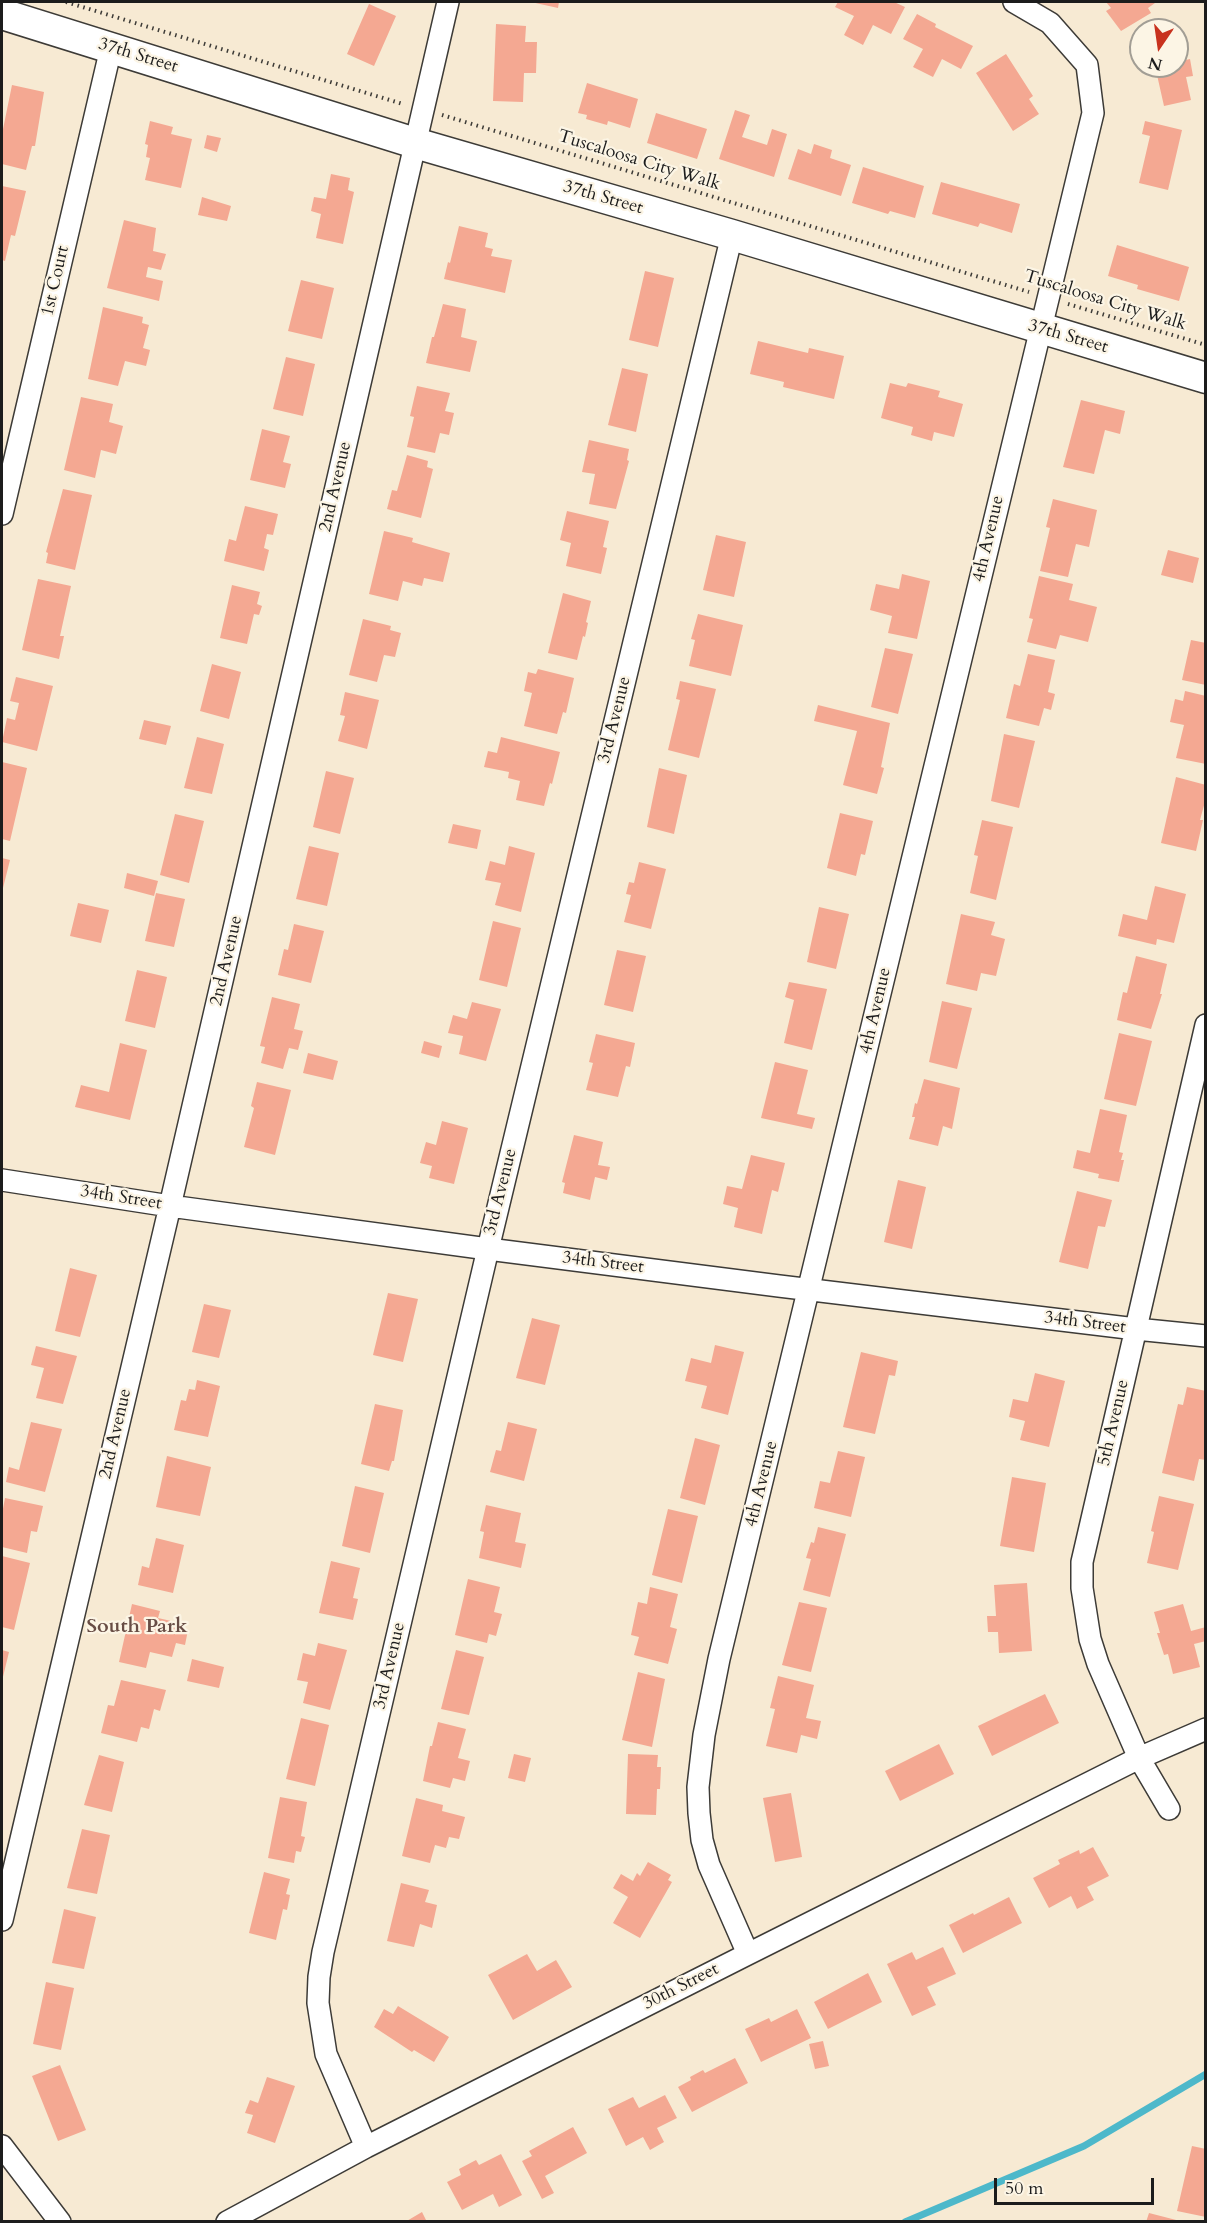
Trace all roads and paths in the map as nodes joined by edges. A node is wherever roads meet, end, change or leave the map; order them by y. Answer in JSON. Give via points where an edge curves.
{"nodes":[{"id":1,"x":66,"y":2,"type":"edge"},
{"id":2,"x":448,"y":2,"type":"edge"},
{"id":3,"x":1014,"y":2,"type":"edge"},
{"id":4,"x":2,"y":14,"type":"edge"},
{"id":5,"x":111,"y":48,"type":"junction"},
{"id":6,"x":423,"y":110,"type":"junction"},
{"id":7,"x":415,"y":143,"type":"junction"},
{"id":8,"x":732,"y":235,"type":"junction"},
{"id":9,"x":1047,"y":297,"type":"junction"},
{"id":10,"x":1040,"y":328,"type":"junction"},
{"id":11,"x":1206,"y":345,"type":"edge"},
{"id":12,"x":1206,"y":378,"type":"edge"},
{"id":13,"x":2,"y":514,"type":"edge"},
{"id":14,"x":1206,"y":1025,"type":"edge"},
{"id":15,"x":2,"y":1180,"type":"edge"},
{"id":16,"x":170,"y":1206,"type":"junction"},
{"id":17,"x":488,"y":1249,"type":"junction"},
{"id":18,"x":810,"y":1289,"type":"junction"},
{"id":19,"x":1136,"y":1329,"type":"junction"},
{"id":20,"x":1206,"y":1336,"type":"edge"},
{"id":21,"x":1206,"y":1729,"type":"edge"},
{"id":22,"x":1139,"y":1758,"type":"junction"},
{"id":23,"x":1169,"y":1809,"type":"dead end"},
{"id":24,"x":2,"y":1920,"type":"edge"},
{"id":25,"x":748,"y":1954,"type":"junction"},
{"id":26,"x":2,"y":2146,"type":"edge"},
{"id":27,"x":366,"y":2147,"type":"junction"},
{"id":28,"x":60,"y":2222,"type":"edge"},
{"id":29,"x":227,"y":2222,"type":"edge"}],
"edges":[{"from":1,"to":6,"type":"path","name":"Tuscaloosa City Walk"},
{"from":2,"to":6,"type":"street","name":"2nd Avenue"},
{"from":3,"to":9,"type":"street","name":"4th Avenue","via":[[1050,23],[1087,65],[1093,113]]},
{"from":4,"to":5,"type":"street","name":"37th Street"},
{"from":5,"to":7,"type":"street","name":"37th Street"},
{"from":5,"to":13,"type":"street","name":"1st Court"},
{"from":6,"to":7,"type":"street","name":"2nd Avenue"},
{"from":6,"to":9,"type":"path","name":"Tuscaloosa City Walk"},
{"from":7,"to":8,"type":"street","name":"37th Street"},
{"from":7,"to":16,"type":"street","name":"2nd Avenue"},
{"from":8,"to":10,"type":"street","name":"37th Street"},
{"from":8,"to":17,"type":"street","name":"3rd Avenue"},
{"from":9,"to":10,"type":"street","name":"4th Avenue"},
{"from":9,"to":11,"type":"path","name":"Tuscaloosa City Walk"},
{"from":10,"to":12,"type":"street","name":"37th Street"},
{"from":10,"to":18,"type":"street","name":"4th Avenue"},
{"from":14,"to":19,"type":"street","name":"5th Avenue"},
{"from":15,"to":16,"type":"street","name":"34th Street"},
{"from":16,"to":17,"type":"street","name":"34th Street"},
{"from":16,"to":24,"type":"street","name":"2nd Avenue"},
{"from":17,"to":18,"type":"street","name":"34th Street"},
{"from":17,"to":27,"type":"street","name":"3rd Avenue","via":[[319,1977],[318,2003],[326,2054]]},
{"from":18,"to":19,"type":"street","name":"34th Street"},
{"from":18,"to":25,"type":"street","name":"4th Avenue","via":[[719,1659],[698,1787],[708,1865]]},
{"from":19,"to":20,"type":"street","name":"34th Street"},
{"from":19,"to":22,"type":"street","name":"5th Avenue","via":[[1082,1562],[1082,1588],[1098,1664]]},
{"from":21,"to":22,"type":"street","name":"30th Street"},
{"from":22,"to":23,"type":"street","name":"5th Avenue"},
{"from":22,"to":25,"type":"street","name":"30th Street"},
{"from":25,"to":27,"type":"street","name":"30th Street"},
{"from":26,"to":28,"type":"street"},
{"from":27,"to":29,"type":"street","name":"30th Street"}]}
